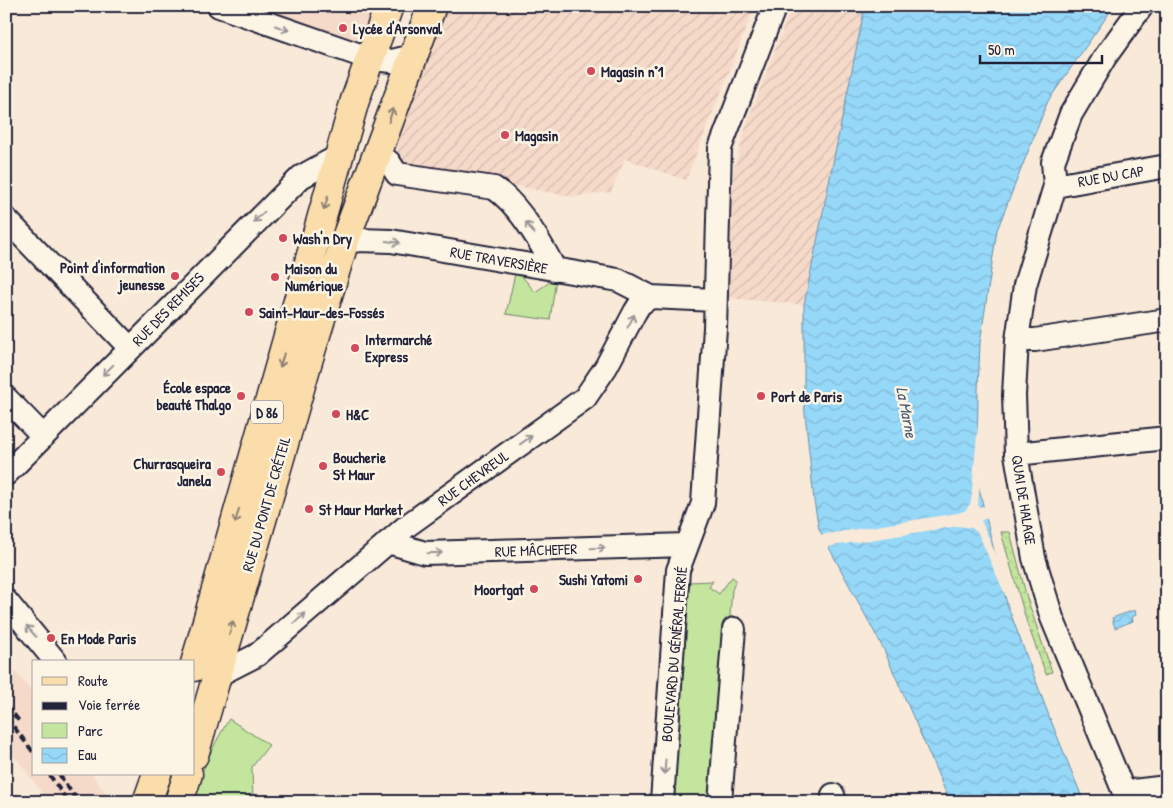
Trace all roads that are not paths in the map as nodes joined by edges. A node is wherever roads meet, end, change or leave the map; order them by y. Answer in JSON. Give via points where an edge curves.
{"nodes":[{"id":1,"x":219,"y":6,"type":"edge"},
{"id":2,"x":389,"y":6,"type":"edge"},
{"id":3,"x":432,"y":6,"type":"edge"},
{"id":4,"x":775,"y":6,"type":"edge"},
{"id":5,"x":1142,"y":6,"type":"edge"},
{"id":6,"x":413,"y":56,"type":"junction"},
{"id":7,"x":371,"y":58,"type":"junction"},
{"id":8,"x":378,"y":153,"type":"junction"},
{"id":9,"x":339,"y":156,"type":"junction"},
{"id":10,"x":1167,"y":166,"type":"edge"},
{"id":11,"x":1055,"y":186,"type":"junction"},
{"id":12,"x":6,"y":219,"type":"edge"},
{"id":13,"x":344,"y":243,"type":"junction"},
{"id":14,"x":555,"y":270,"type":"junction"},
{"id":15,"x":650,"y":297,"type":"junction"},
{"id":16,"x":715,"y":300,"type":"junction"},
{"id":17,"x":1167,"y":320,"type":"edge"},
{"id":18,"x":1017,"y":340,"type":"junction"},
{"id":19,"x":130,"y":348,"type":"junction"},
{"id":20,"x":6,"y":398,"type":"edge"},
{"id":21,"x":43,"y":436,"type":"junction"},
{"id":22,"x":1167,"y":438,"type":"edge"},
{"id":23,"x":1016,"y":454,"type":"junction"},
{"id":24,"x":6,"y":474,"type":"edge"},
{"id":25,"x":388,"y":542,"type":"junction"},
{"id":26,"x":686,"y":545,"type":"junction"},
{"id":27,"x":6,"y":601,"type":"edge"},
{"id":28,"x":734,"y":630,"type":"dead end"},
{"id":29,"x":54,"y":660,"type":"edge"},
{"id":30,"x":206,"y":671,"type":"edge"},
{"id":31,"x":195,"y":748,"type":"edge"},
{"id":32,"x":187,"y":776,"type":"edge"},
{"id":33,"x":1167,"y":786,"type":"edge"},
{"id":34,"x":1126,"y":797,"type":"edge"},
{"id":35,"x":179,"y":802,"type":"edge"},
{"id":36,"x":662,"y":802,"type":"edge"},
{"id":37,"x":720,"y":802,"type":"edge"}],
"edges":[{"from":1,"to":7,"type":"street","one_way":true},
{"from":2,"to":7,"type":"main road","name":"RUE DU PONT DE CRÉTEIL","number":"D 86"},
{"from":3,"to":6,"type":"main road","name":"RUE DU PONT DE CRÉTEIL","number":"D 86"},
{"from":4,"to":16,"type":"street","name":"BOULEVARD DU GÉNÉRAL FERRIÉ","via":[[720,148]]},
{"from":5,"to":11,"type":"street","via":[[1071,114],[1053,162]]},
{"from":6,"to":7,"type":"street","via":[[392,61]]},
{"from":8,"to":6,"type":"main road","name":"RUE DU PONT DE CRÉTEIL","number":"D 86","one_way":true},
{"from":7,"to":9,"type":"main road","name":"RUE DU PONT DE CRÉTEIL","number":"D 86"},
{"from":8,"to":13,"type":"main road","name":"RUE DU PONT DE CRÉTEIL","number":"D 86"},
{"from":14,"to":8,"type":"street","one_way":true,"via":[[506,196],[494,188],[397,174]]},
{"from":9,"to":19,"type":"street","name":"RUE DES REMISES","one_way":true,"via":[[301,177]]},
{"from":9,"to":30,"type":"main road","name":"RUE DU PONT DE CRÉTEIL","number":"D 86","one_way":true},
{"from":10,"to":11,"type":"street","name":"RUE DU CAP"},
{"from":11,"to":18,"type":"street","name":"QUAI DE HALAGE","via":[[1025,285]]},
{"from":12,"to":19,"type":"street"},
{"from":13,"to":14,"type":"street","name":"RUE TRAVERSIÈRE","one_way":true,"via":[[359,240],[391,242]]},
{"from":30,"to":13,"type":"main road","name":"RUE DU PONT DE CRÉTEIL","number":"D 86","one_way":true},
{"from":14,"to":15,"type":"street","name":"RUE TRAVERSIÈRE","via":[[618,280]]},
{"from":15,"to":16,"type":"street"},
{"from":25,"to":15,"type":"street","name":"RUE CHEVREUL","one_way":true,"via":[[585,398],[640,304]]},
{"from":16,"to":26,"type":"street","name":"BOULEVARD DU GÉNÉRAL FERRIÉ","via":[[702,503]]},
{"from":17,"to":18,"type":"street"},
{"from":18,"to":23,"type":"street","name":"QUAI DE HALAGE","via":[[1014,394]]},
{"from":19,"to":21,"type":"street","name":"RUE DES REMISES","one_way":true},
{"from":20,"to":21,"type":"street"},
{"from":21,"to":24,"type":"street","name":"RUE DES REMISES"},
{"from":22,"to":23,"type":"street"},
{"from":23,"to":34,"type":"street","name":"QUAI DE HALAGE","via":[[1034,558],[1052,618]]},
{"from":25,"to":26,"type":"street","name":"RUE MÂCHEFER","one_way":true,"via":[[425,553]]},
{"from":30,"to":25,"type":"street","name":"RUE CHEVREUL","one_way":true,"via":[[257,655]]},
{"from":26,"to":36,"type":"street","name":"BOULEVARD DU GÉNÉRAL FERRIÉ","one_way":true,"via":[[678,570]]},
{"from":29,"to":27,"type":"street","one_way":true},
{"from":28,"to":37,"type":"street"},
{"from":30,"to":31,"type":"main road","name":"RUE DU PONT DE CRÉTEIL","number":"D 86"},
{"from":32,"to":35,"type":"main road"},
{"from":33,"to":34,"type":"street"}]}
